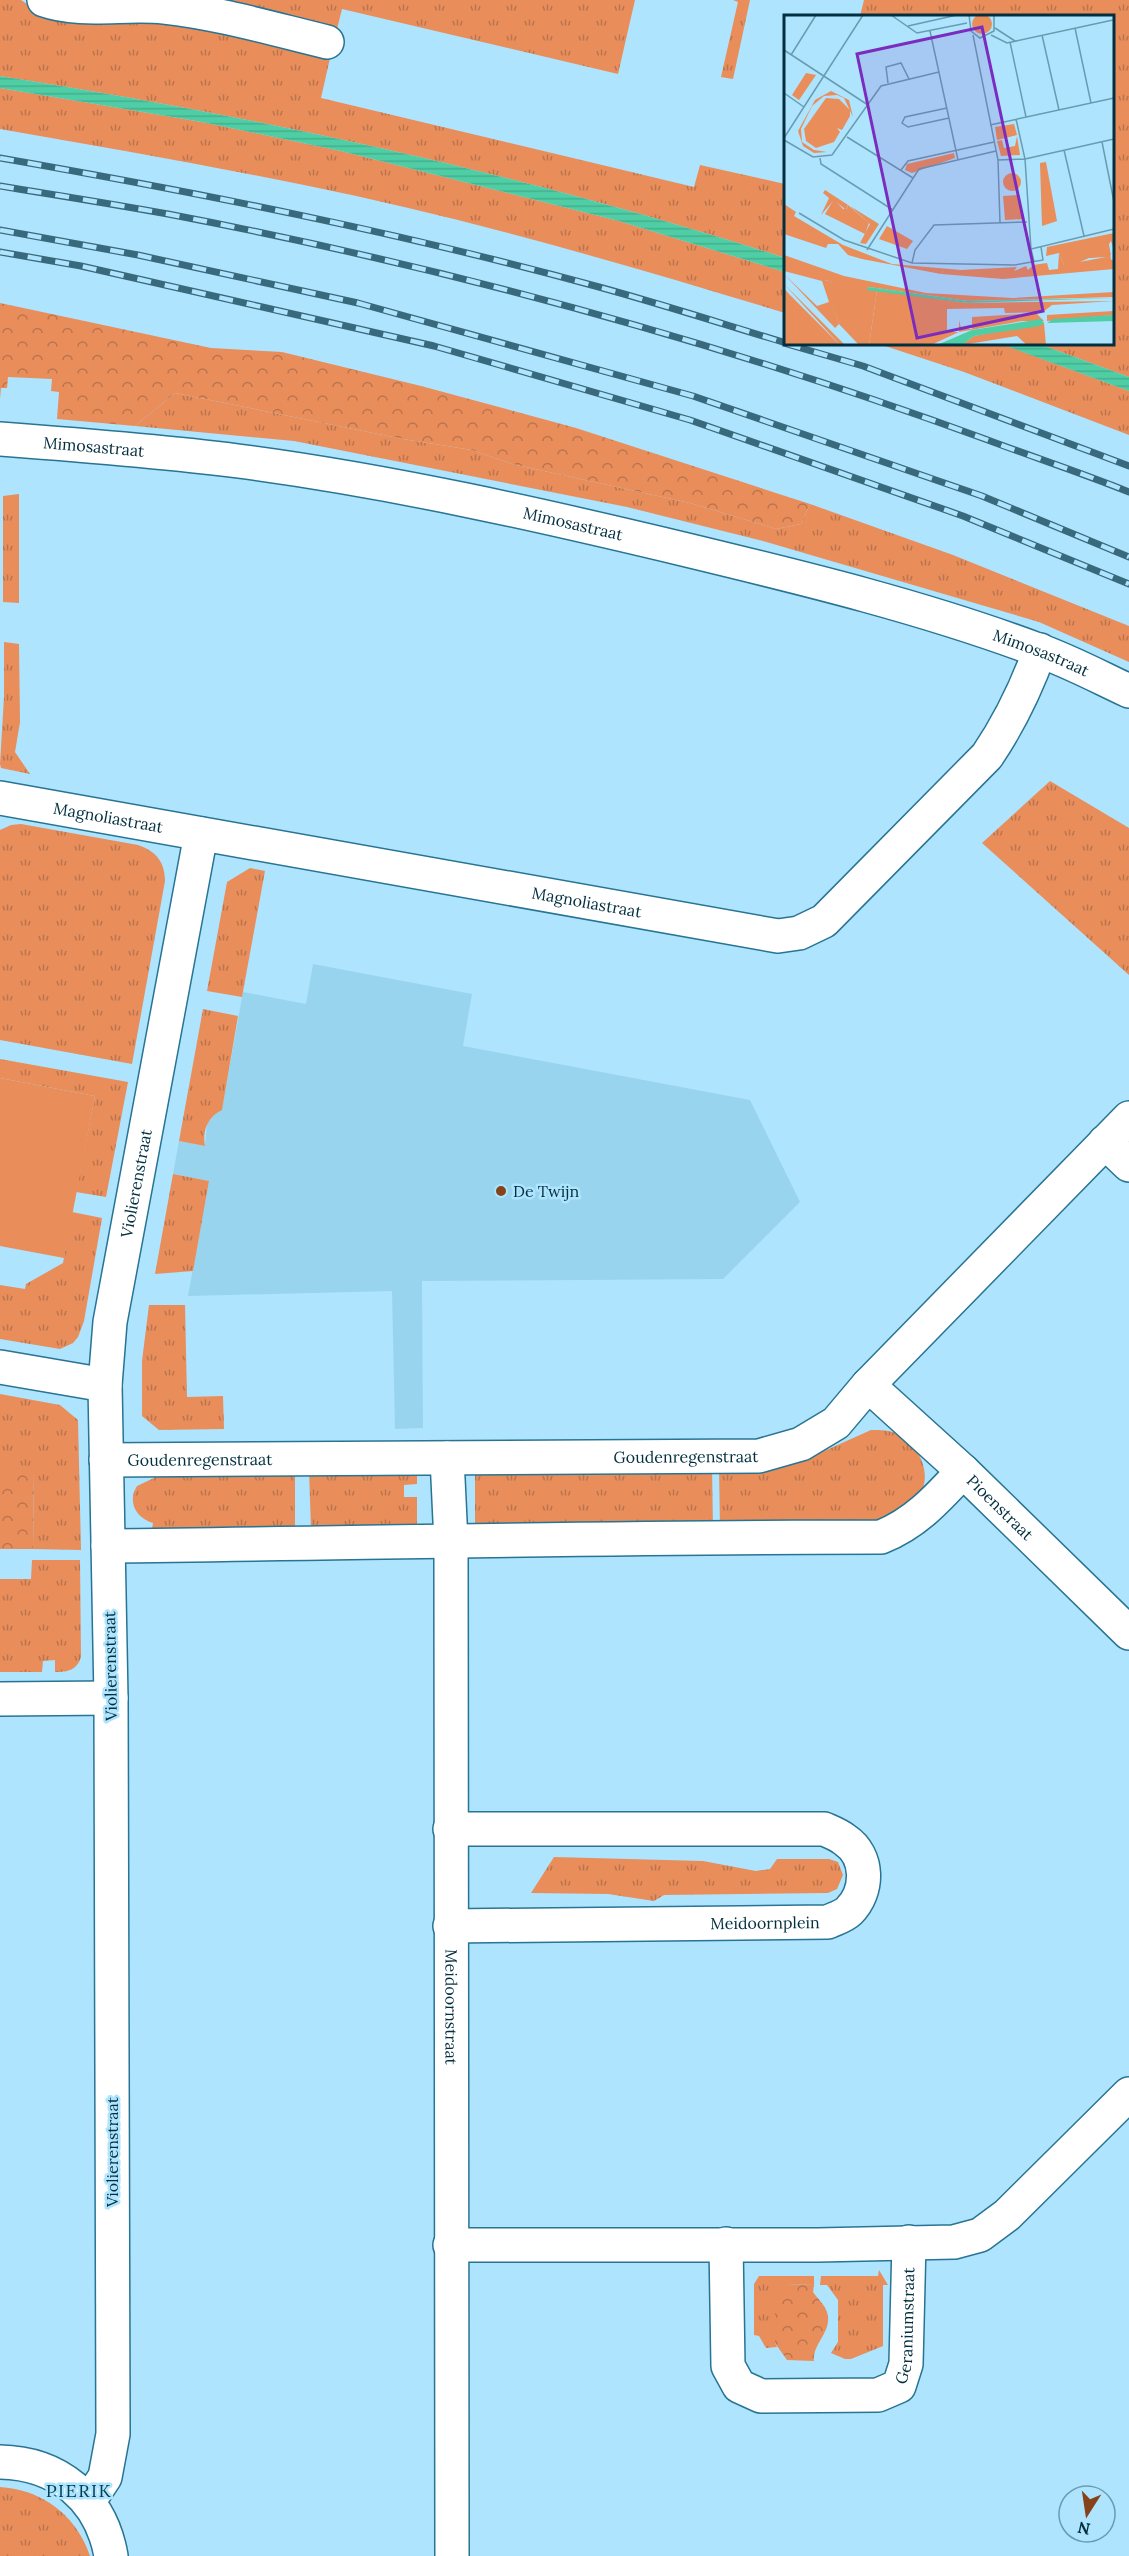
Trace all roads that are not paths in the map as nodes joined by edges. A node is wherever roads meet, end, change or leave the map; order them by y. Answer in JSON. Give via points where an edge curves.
{"nodes":[{"id":1,"x":45,"y":0,"type":"edge"},
{"id":2,"x":327,"y":42,"type":"dead end"},
{"id":3,"x":0,"y":440,"type":"edge"},
{"id":4,"x":1040,"y":650,"type":"junction"},
{"id":5,"x":1129,"y":690,"type":"edge"},
{"id":6,"x":0,"y":798,"type":"edge"},
{"id":7,"x":201,"y":834,"type":"junction"},
{"id":8,"x":1129,"y":1118,"type":"edge"},
{"id":9,"x":1105,"y":1142,"type":"junction"},
{"id":10,"x":1129,"y":1166,"type":"edge"},
{"id":11,"x":0,"y":1367,"type":"edge"},
{"id":12,"x":105,"y":1385,"type":"junction"},
{"id":13,"x":868,"y":1385,"type":"junction"},
{"id":14,"x":447,"y":1458,"type":"junction"},
{"id":15,"x":106,"y":1460,"type":"junction"},
{"id":16,"x":963,"y":1471,"type":"junction"},
{"id":17,"x":451,"y":1542,"type":"junction"},
{"id":18,"x":108,"y":1546,"type":"junction"},
{"id":19,"x":1129,"y":1633,"type":"edge"},
{"id":20,"x":111,"y":1698,"type":"junction"},
{"id":21,"x":0,"y":1699,"type":"edge"},
{"id":22,"x":450,"y":1829,"type":"junction"},
{"id":23,"x":450,"y":1926,"type":"junction"},
{"id":24,"x":1129,"y":2094,"type":"edge"},
{"id":25,"x":909,"y":2242,"type":"junction"},
{"id":26,"x":726,"y":2244,"type":"junction"},
{"id":27,"x":450,"y":2245,"type":"junction"},
{"id":28,"x":0,"y":2462,"type":"edge"},
{"id":29,"x":89,"y":2501,"type":"junction"},
{"id":30,"x":111,"y":2556,"type":"edge"},
{"id":31,"x":452,"y":2556,"type":"edge"}],
"edges":[{"from":1,"to":2,"type":"street","via":[[66,5],[131,5],[220,16]]},
{"from":3,"to":4,"type":"street","name":"Mimosastraat","via":[[240,461],[485,504],[786,574]]},
{"from":4,"to":5,"type":"street","name":"Mimosastraat"},
{"from":4,"to":7,"type":"street","name":"Magnoliastraat","via":[[1022,697],[987,756],[824,921],[799,933],[754,933]]},
{"from":6,"to":7,"type":"street","name":"Magnoliastraat"},
{"from":7,"to":12,"type":"street","name":"Violierenstraat","via":[[110,1322]]},
{"from":8,"to":9,"type":"street","name":"Goudenregenstraat"},
{"from":9,"to":10,"type":"street"},
{"from":9,"to":13,"type":"street","name":"Goudenregenstraat"},
{"from":11,"to":12,"type":"street"},
{"from":12,"to":15,"type":"street","name":"Violierenstraat"},
{"from":13,"to":14,"type":"street","name":"Goudenregenstraat","via":[[836,1424],[801,1444],[759,1456]]},
{"from":13,"to":16,"type":"street","name":"Pioenstraat"},
{"from":14,"to":15,"type":"street","name":"Goudenregenstraat"},
{"from":14,"to":17,"type":"street","name":"Meidoornstraat"},
{"from":15,"to":18,"type":"street","name":"Violierenstraat"},
{"from":16,"to":17,"type":"street","via":[[926,1511],[881,1537]]},
{"from":16,"to":19,"type":"street","name":"Pioenstraat"},
{"from":17,"to":18,"type":"street"},
{"from":17,"to":22,"type":"street","name":"Meidoornstraat"},
{"from":18,"to":20,"type":"street","name":"Violierenstraat"},
{"from":20,"to":21,"type":"street"},
{"from":20,"to":29,"type":"street","name":"Violierenstraat","via":[[113,2434],[105,2477]]},
{"from":22,"to":23,"type":"street","name":"Meidoornstraat"},
{"from":22,"to":23,"type":"street","name":"Meidoornplein","via":[[824,1829],[856,1850],[865,1875],[860,1896],[848,1912],[828,1922]]},
{"from":23,"to":27,"type":"street","name":"Meidoornstraat"},
{"from":24,"to":25,"type":"street","name":"Geraniumstraat","via":[[1007,2215],[980,2235],[954,2242]]},
{"from":25,"to":26,"type":"street","name":"Geraniumstraat"},
{"from":25,"to":26,"type":"street","name":"Geraniumstraat","via":[[906,2364],[899,2386],[878,2395],[761,2396],[739,2386],[728,2366]]},
{"from":26,"to":27,"type":"street","name":"Geraniumstraat"},
{"from":27,"to":31,"type":"street","name":"Meidoornstraat"},
{"from":28,"to":29,"type":"street","via":[[36,2466],[64,2480]]},
{"from":29,"to":30,"type":"street","via":[[108,2539]]}]}
